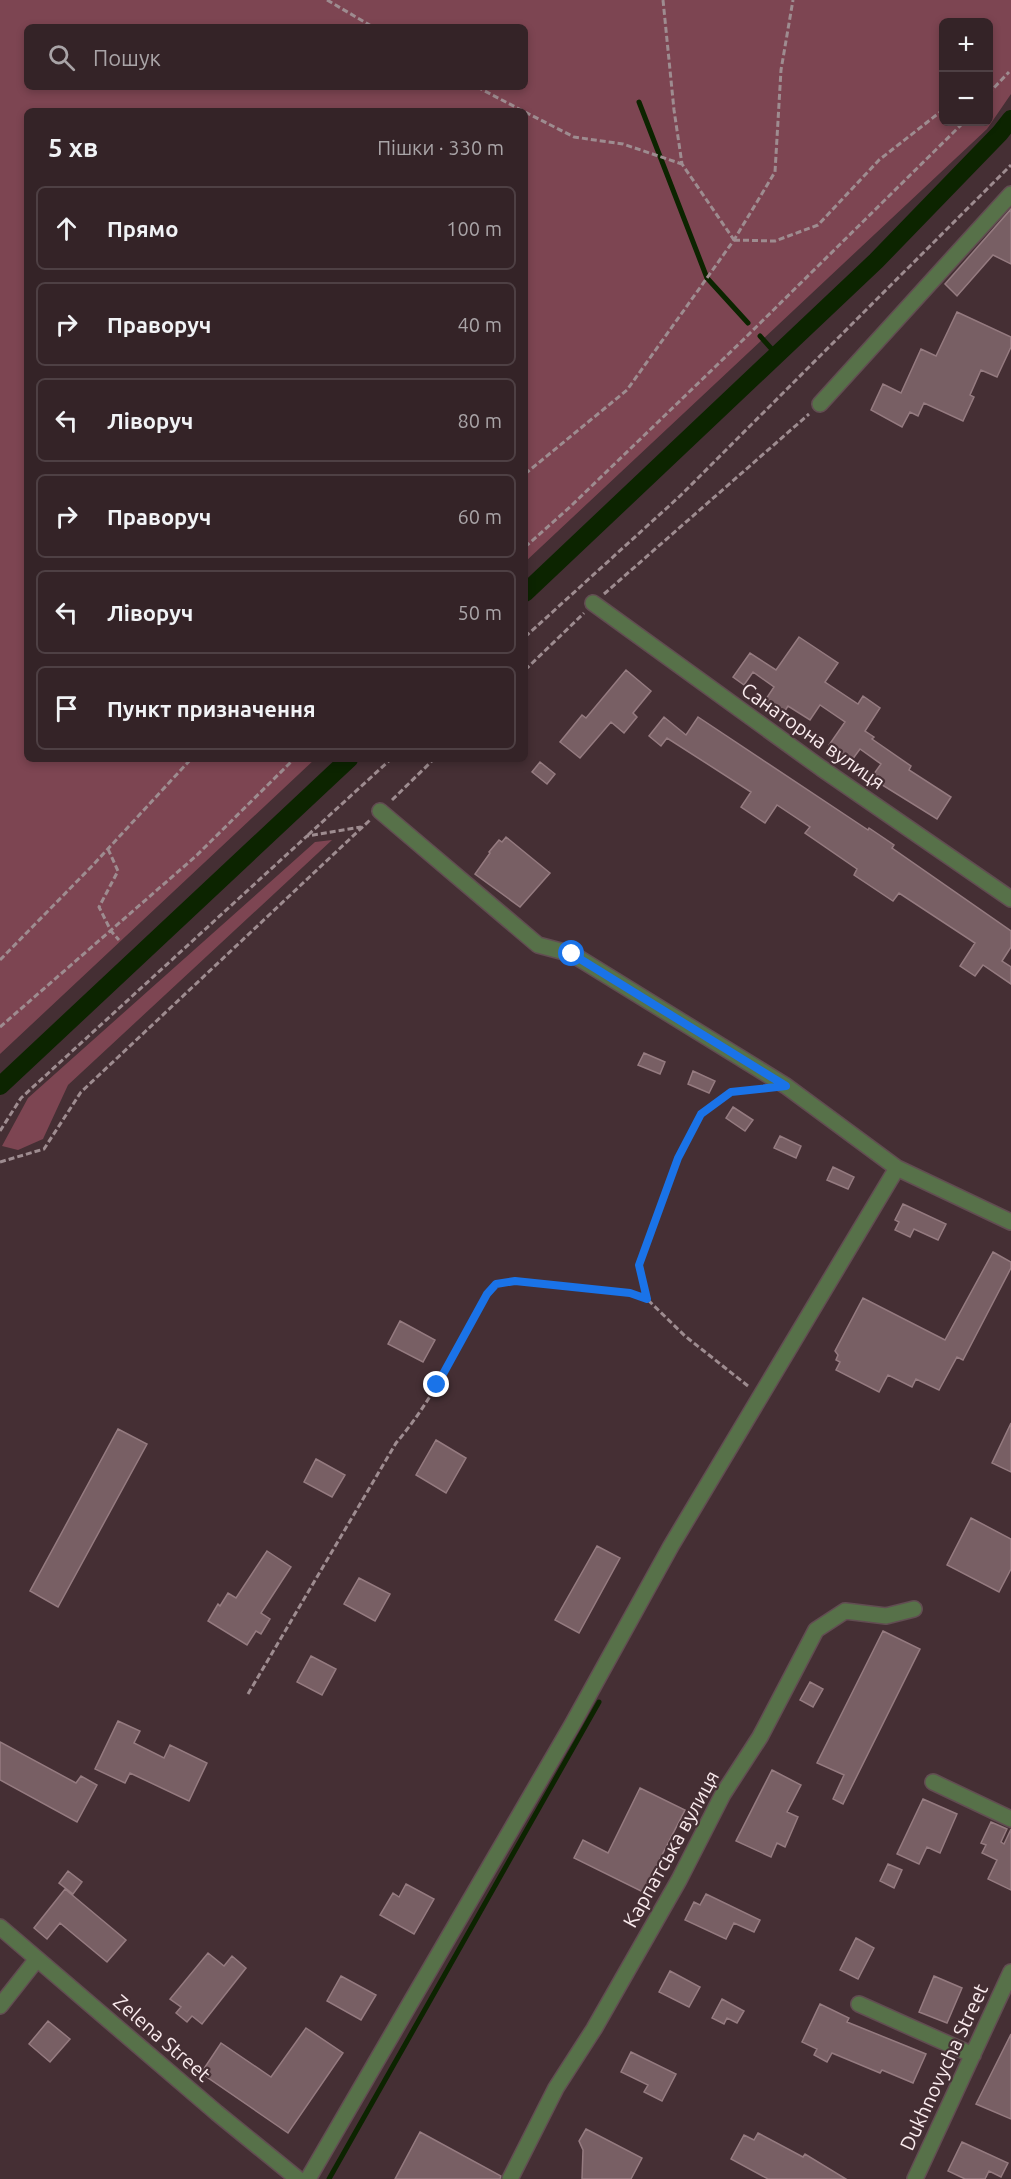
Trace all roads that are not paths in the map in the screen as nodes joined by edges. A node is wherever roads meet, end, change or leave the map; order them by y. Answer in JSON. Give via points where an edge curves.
{"nodes":[{"id":1,"x":1011,"y":194,"type":"edge"},
{"id":2,"x":820,"y":404,"type":"road end"},
{"id":3,"x":593,"y":603,"type":"road end"},
{"id":4,"x":380,"y":811,"type":"road end"},
{"id":5,"x":1011,"y":899,"type":"edge"},
{"id":6,"x":897,"y":1168,"type":"junction"},
{"id":7,"x":1011,"y":1222,"type":"edge"},
{"id":8,"x":914,"y":1610,"type":"dead end"},
{"id":9,"x":933,"y":1782,"type":"dead end"},
{"id":10,"x":1011,"y":1819,"type":"edge"},
{"id":11,"x":0,"y":1927,"type":"edge"},
{"id":12,"x":38,"y":1959,"type":"junction"},
{"id":13,"x":1011,"y":1972,"type":"edge"},
{"id":14,"x":859,"y":2004,"type":"dead end"},
{"id":15,"x":0,"y":2006,"type":"edge"},
{"id":16,"x":973,"y":2055,"type":"junction"},
{"id":17,"x":298,"y":2179,"type":"edge"},
{"id":18,"x":308,"y":2179,"type":"edge"},
{"id":19,"x":510,"y":2179,"type":"edge"},
{"id":20,"x":915,"y":2179,"type":"edge"}],
"edges":[{"from":1,"to":2,"type":"street"},
{"from":3,"to":5,"type":"street","name":"Санаторна вулиця"},
{"from":4,"to":6,"type":"street","via":[[538,945],[572,954],[786,1086]]},
{"from":6,"to":7,"type":"street"},
{"from":6,"to":18,"type":"street","via":[[671,1546],[572,1725]]},
{"from":8,"to":19,"type":"street","name":"Карпатська вулиця","via":[[886,1616],[844,1611],[816,1630],[679,1880],[556,2088]]},
{"from":9,"to":10,"type":"street"},
{"from":11,"to":12,"type":"street","name":"Zelena Street"},
{"from":12,"to":15,"type":"street"},
{"from":12,"to":17,"type":"street","name":"Zelena Street"},
{"from":13,"to":16,"type":"street","name":"Dukhnovycha Street"},
{"from":14,"to":16,"type":"street"},
{"from":16,"to":20,"type":"street","name":"Dukhnovycha Street"}]}
